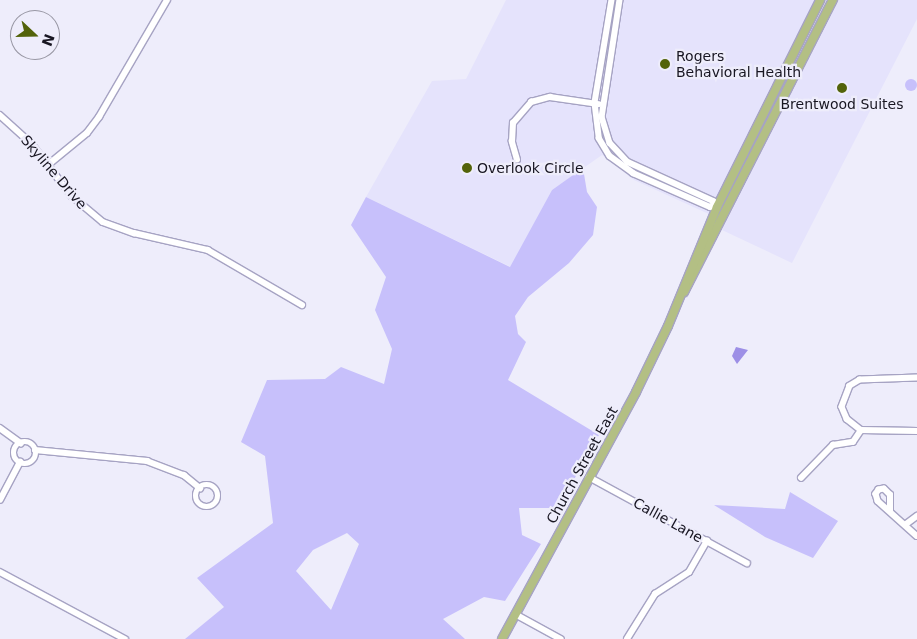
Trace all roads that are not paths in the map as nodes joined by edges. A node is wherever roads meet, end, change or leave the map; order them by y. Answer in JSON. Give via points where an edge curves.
{"nodes":[{"id":1,"x":167,"y":0,"type":"edge"},
{"id":2,"x":612,"y":0,"type":"edge"},
{"id":3,"x":620,"y":0,"type":"edge"},
{"id":4,"x":820,"y":0,"type":"edge"},
{"id":5,"x":833,"y":0,"type":"edge"},
{"id":6,"x":595,"y":103,"type":"junction"},
{"id":7,"x":603,"y":105,"type":"junction"},
{"id":8,"x":0,"y":115,"type":"edge"},
{"id":9,"x":517,"y":160,"type":"dead end"},
{"id":10,"x":48,"y":165,"type":"junction"},
{"id":11,"x":715,"y":206,"type":"junction"},
{"id":12,"x":679,"y":300,"type":"junction"},
{"id":13,"x":302,"y":305,"type":"dead end"},
{"id":14,"x":917,"y":378,"type":"edge"},
{"id":15,"x":0,"y":428,"type":"edge"},
{"id":16,"x":861,"y":430,"type":"junction"},
{"id":17,"x":917,"y":431,"type":"edge"},
{"id":18,"x":21,"y":443,"type":"junction"},
{"id":19,"x":35,"y":450,"type":"junction"},
{"id":20,"x":20,"y":462,"type":"junction"},
{"id":21,"x":589,"y":477,"type":"junction"},
{"id":22,"x":801,"y":478,"type":"dead end"},
{"id":23,"x":200,"y":488,"type":"dead end"},
{"id":24,"x":0,"y":500,"type":"edge"},
{"id":25,"x":890,"y":511,"type":"dead end"},
{"id":26,"x":917,"y":516,"type":"edge"},
{"id":27,"x":905,"y":525,"type":"junction"},
{"id":28,"x":917,"y":536,"type":"edge"},
{"id":29,"x":707,"y":541,"type":"junction"},
{"id":30,"x":747,"y":562,"type":"dead end"},
{"id":31,"x":0,"y":572,"type":"edge"},
{"id":32,"x":515,"y":614,"type":"junction"},
{"id":33,"x":125,"y":639,"type":"edge"},
{"id":34,"x":502,"y":639,"type":"edge"},
{"id":35,"x":561,"y":639,"type":"edge"},
{"id":36,"x":627,"y":639,"type":"edge"}],
"edges":[{"from":1,"to":10,"type":"street","via":[[100,117],[81,138]]},
{"from":2,"to":6,"type":"street"},
{"from":3,"to":7,"type":"street"},
{"from":4,"to":11,"type":"main road","name":"Church Street East"},
{"from":5,"to":12,"type":"main road","name":"Church Street East"},
{"from":6,"to":7,"type":"street"},
{"from":6,"to":9,"type":"street","via":[[550,97],[526,106],[512,128]]},
{"from":6,"to":11,"type":"street","via":[[599,138],[610,156],[622,166],[710,207]]},
{"from":7,"to":11,"type":"street","via":[[604,132],[618,154],[644,170],[713,201]]},
{"from":8,"to":10,"type":"street","name":"Skyline Drive","via":[[24,136]]},
{"from":10,"to":13,"type":"street","name":"Skyline Drive","via":[[72,196],[103,222],[134,234],[208,250]]},
{"from":11,"to":12,"type":"main road","name":"Church Street East"},
{"from":12,"to":21,"type":"main road","name":"Church Street East","via":[[636,392]]},
{"from":14,"to":16,"type":"street","via":[[865,379],[853,383],[842,407]]},
{"from":15,"to":18,"type":"street"},
{"from":16,"to":17,"type":"street"},
{"from":16,"to":22,"type":"street","via":[[853,442],[833,445]]},
{"from":18,"to":19,"type":"street","via":[[30,443]]},
{"from":18,"to":20,"type":"street","via":[[14,453]]},
{"from":19,"to":20,"type":"street","via":[[32,461]]},
{"from":19,"to":23,"type":"street","via":[[147,461],[184,475]]},
{"from":20,"to":24,"type":"street"},
{"from":21,"to":29,"type":"street","name":"Callie Lane"},
{"from":21,"to":32,"type":"main road","name":"Church Street East"},
{"from":25,"to":27,"type":"street"},
{"from":26,"to":27,"type":"street"},
{"from":27,"to":28,"type":"street"},
{"from":29,"to":30,"type":"street","name":"Callie Lane"},
{"from":29,"to":36,"type":"street","via":[[689,572],[655,594]]},
{"from":31,"to":33,"type":"street"},
{"from":32,"to":34,"type":"main road","name":"Church Street East"},
{"from":32,"to":35,"type":"street"}]}
